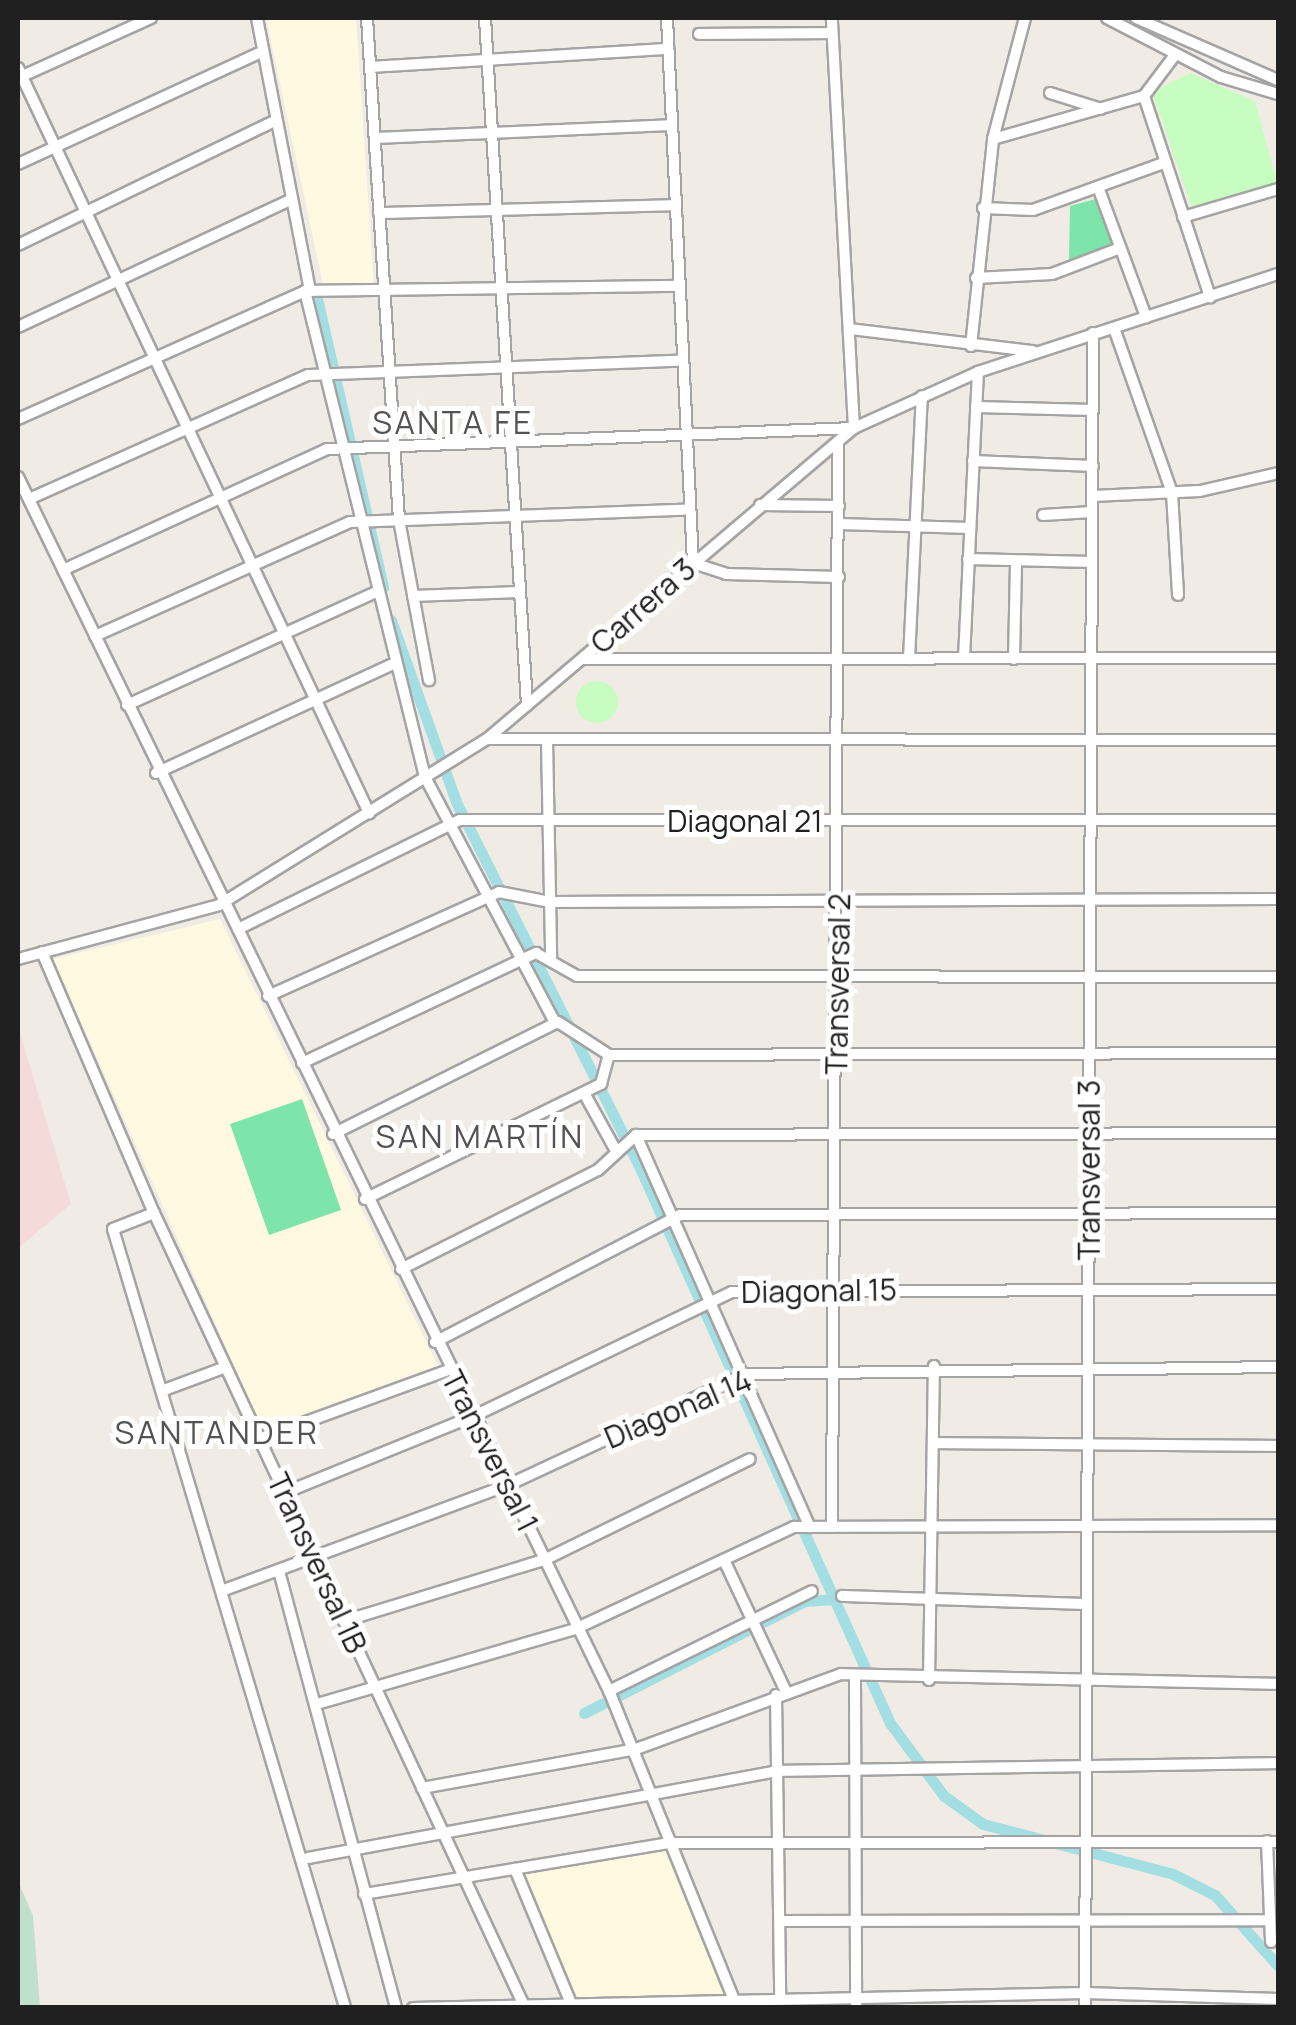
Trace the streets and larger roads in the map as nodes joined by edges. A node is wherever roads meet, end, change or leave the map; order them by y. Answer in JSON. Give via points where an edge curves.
{"nodes":[{"id":1,"x":151,"y":18,"type":"edge"},
{"id":2,"x":257,"y":18,"type":"edge"},
{"id":3,"x":368,"y":18,"type":"edge"},
{"id":4,"x":485,"y":18,"type":"edge"},
{"id":5,"x":667,"y":18,"type":"edge"},
{"id":6,"x":832,"y":18,"type":"edge"},
{"id":7,"x":1025,"y":18,"type":"edge"},
{"id":8,"x":1107,"y":18,"type":"edge"},
{"id":9,"x":1145,"y":20,"type":"edge"},
{"id":10,"x":832,"y":33,"type":"junction"},
{"id":11,"x":699,"y":34,"type":"dead end"},
{"id":12,"x":668,"y":49,"type":"junction"},
{"id":13,"x":262,"y":52,"type":"junction"},
{"id":14,"x":1176,"y":55,"type":"junction"},
{"id":15,"x":486,"y":59,"type":"junction"},
{"id":16,"x":370,"y":67,"type":"junction"},
{"id":17,"x":19,"y":74,"type":"edge"},
{"id":18,"x":1278,"y":80,"type":"edge"},
{"id":19,"x":1050,"y":93,"type":"dead end"},
{"id":20,"x":1278,"y":94,"type":"edge"},
{"id":21,"x":1144,"y":96,"type":"junction"},
{"id":22,"x":1101,"y":110,"type":"junction"},
{"id":23,"x":272,"y":122,"type":"junction"},
{"id":24,"x":670,"y":126,"type":"junction"},
{"id":25,"x":490,"y":132,"type":"junction"},
{"id":26,"x":375,"y":138,"type":"junction"},
{"id":27,"x":992,"y":139,"type":"junction"},
{"id":28,"x":54,"y":147,"type":"junction"},
{"id":29,"x":1166,"y":162,"type":"junction"},
{"id":30,"x":18,"y":164,"type":"edge"},
{"id":31,"x":1098,"y":187,"type":"junction"},
{"id":32,"x":1278,"y":190,"type":"edge"},
{"id":33,"x":288,"y":201,"type":"junction"},
{"id":34,"x":675,"y":205,"type":"junction"},
{"id":35,"x":494,"y":208,"type":"junction"},
{"id":36,"x":983,"y":208,"type":"junction"},
{"id":37,"x":86,"y":212,"type":"junction"},
{"id":38,"x":379,"y":213,"type":"junction"},
{"id":39,"x":1183,"y":217,"type":"junction"},
{"id":40,"x":18,"y":244,"type":"edge"},
{"id":41,"x":1120,"y":248,"type":"junction"},
{"id":42,"x":1278,"y":274,"type":"edge"},
{"id":43,"x":976,"y":278,"type":"junction"},
{"id":44,"x":116,"y":280,"type":"junction"},
{"id":45,"x":678,"y":286,"type":"junction"},
{"id":46,"x":499,"y":289,"type":"junction"},
{"id":47,"x":384,"y":290,"type":"junction"},
{"id":48,"x":311,"y":291,"type":"junction"},
{"id":49,"x":1210,"y":297,"type":"junction"},
{"id":50,"x":1146,"y":317,"type":"junction"},
{"id":51,"x":18,"y":327,"type":"edge"},
{"id":52,"x":1114,"y":328,"type":"junction"},
{"id":53,"x":850,"y":329,"type":"junction"},
{"id":54,"x":1093,"y":333,"type":"junction"},
{"id":55,"x":971,"y":346,"type":"junction"},
{"id":56,"x":1037,"y":352,"type":"junction"},
{"id":57,"x":153,"y":354,"type":"junction"},
{"id":58,"x":678,"y":361,"type":"junction"},
{"id":59,"x":504,"y":370,"type":"junction"},
{"id":60,"x":978,"y":372,"type":"junction"},
{"id":61,"x":324,"y":373,"type":"junction"},
{"id":62,"x":391,"y":373,"type":"junction"},
{"id":63,"x":922,"y":396,"type":"junction"},
{"id":64,"x":976,"y":407,"type":"junction"},
{"id":65,"x":1093,"y":410,"type":"junction"},
{"id":66,"x":18,"y":418,"type":"edge"},
{"id":67,"x":184,"y":425,"type":"junction"},
{"id":68,"x":854,"y":428,"type":"junction"},
{"id":69,"x":680,"y":433,"type":"junction"},
{"id":70,"x":838,"y":442,"type":"junction"},
{"id":71,"x":508,"y":445,"type":"junction"},
{"id":72,"x":342,"y":448,"type":"junction"},
{"id":73,"x":396,"y":450,"type":"junction"},
{"id":74,"x":973,"y":460,"type":"junction"},
{"id":75,"x":1093,"y":466,"type":"junction"},
{"id":76,"x":1278,"y":472,"type":"edge"},
{"id":77,"x":18,"y":477,"type":"edge"},
{"id":78,"x":1172,"y":493,"type":"junction"},
{"id":79,"x":1092,"y":496,"type":"junction"},
{"id":80,"x":219,"y":497,"type":"junction"},
{"id":81,"x":29,"y":500,"type":"junction"},
{"id":82,"x":760,"y":505,"type":"junction"},
{"id":83,"x":838,"y":506,"type":"junction"},
{"id":84,"x":684,"y":510,"type":"junction"},
{"id":85,"x":1092,"y":512,"type":"junction"},
{"id":86,"x":1043,"y":515,"type":"dead end"},
{"id":87,"x":400,"y":520,"type":"junction"},
{"id":88,"x":513,"y":520,"type":"junction"},
{"id":89,"x":363,"y":521,"type":"junction"},
{"id":90,"x":839,"y":524,"type":"junction"},
{"id":91,"x":915,"y":527,"type":"junction"},
{"id":92,"x":970,"y":528,"type":"junction"},
{"id":93,"x":968,"y":559,"type":"junction"},
{"id":94,"x":1016,"y":562,"type":"junction"},
{"id":95,"x":1092,"y":562,"type":"junction"},
{"id":96,"x":250,"y":563,"type":"junction"},
{"id":97,"x":693,"y":563,"type":"junction"},
{"id":98,"x":64,"y":570,"type":"junction"},
{"id":99,"x":839,"y":577,"type":"junction"},
{"id":100,"x":376,"y":592,"type":"junction"},
{"id":101,"x":518,"y":592,"type":"junction"},
{"id":102,"x":1178,"y":595,"type":"dead end"},
{"id":103,"x":414,"y":596,"type":"junction"},
{"id":104,"x":283,"y":633,"type":"junction"},
{"id":105,"x":94,"y":636,"type":"junction"},
{"id":106,"x":964,"y":658,"type":"junction"},
{"id":107,"x":1092,"y":658,"type":"junction"},
{"id":108,"x":1278,"y":658,"type":"edge"},
{"id":109,"x":583,"y":659,"type":"junction"},
{"id":110,"x":909,"y":659,"type":"junction"},
{"id":111,"x":1014,"y":659,"type":"junction"},
{"id":112,"x":838,"y":660,"type":"junction"},
{"id":113,"x":395,"y":662,"type":"junction"},
{"id":114,"x":428,"y":680,"type":"dead end"},
{"id":115,"x":316,"y":700,"type":"junction"},
{"id":116,"x":527,"y":705,"type":"junction"},
{"id":117,"x":127,"y":706,"type":"junction"},
{"id":118,"x":487,"y":739,"type":"junction"},
{"id":119,"x":547,"y":740,"type":"junction"},
{"id":120,"x":1091,"y":740,"type":"junction"},
{"id":121,"x":1278,"y":740,"type":"edge"},
{"id":122,"x":838,"y":741,"type":"junction"},
{"id":123,"x":156,"y":773,"type":"junction"},
{"id":124,"x":429,"y":775,"type":"junction"},
{"id":125,"x":369,"y":813,"type":"junction"},
{"id":126,"x":550,"y":820,"type":"junction"},
{"id":127,"x":1278,"y":820,"type":"edge"},
{"id":128,"x":456,"y":821,"type":"junction"},
{"id":129,"x":839,"y":821,"type":"junction"},
{"id":130,"x":1090,"y":821,"type":"junction"},
{"id":131,"x":495,"y":893,"type":"junction"},
{"id":132,"x":1278,"y":899,"type":"edge"},
{"id":133,"x":1090,"y":900,"type":"junction"},
{"id":134,"x":839,"y":901,"type":"junction"},
{"id":135,"x":550,"y":902,"type":"junction"},
{"id":136,"x":218,"y":905,"type":"junction"},
{"id":137,"x":238,"y":929,"type":"junction"},
{"id":138,"x":42,"y":952,"type":"junction"},
{"id":139,"x":526,"y":954,"type":"junction"},
{"id":140,"x":552,"y":956,"type":"junction"},
{"id":141,"x":18,"y":959,"type":"edge"},
{"id":142,"x":1278,"y":977,"type":"edge"},
{"id":143,"x":838,"y":978,"type":"junction"},
{"id":144,"x":1090,"y":978,"type":"junction"},
{"id":145,"x":268,"y":996,"type":"junction"},
{"id":146,"x":556,"y":1023,"type":"junction"},
{"id":147,"x":836,"y":1052,"type":"junction"},
{"id":148,"x":1090,"y":1052,"type":"junction"},
{"id":149,"x":1278,"y":1054,"type":"edge"},
{"id":150,"x":609,"y":1055,"type":"junction"},
{"id":151,"x":302,"y":1063,"type":"junction"},
{"id":152,"x":586,"y":1092,"type":"junction"},
{"id":153,"x":1089,"y":1132,"type":"junction"},
{"id":154,"x":836,"y":1133,"type":"junction"},
{"id":155,"x":1278,"y":1133,"type":"edge"},
{"id":156,"x":333,"y":1134,"type":"junction"},
{"id":157,"x":624,"y":1141,"type":"junction"},
{"id":158,"x":365,"y":1199,"type":"junction"},
{"id":159,"x":1089,"y":1210,"type":"junction"},
{"id":160,"x":836,"y":1212,"type":"junction"},
{"id":161,"x":154,"y":1213,"type":"junction"},
{"id":162,"x":1278,"y":1214,"type":"edge"},
{"id":163,"x":669,"y":1222,"type":"junction"},
{"id":164,"x":400,"y":1269,"type":"junction"},
{"id":165,"x":1088,"y":1288,"type":"junction"},
{"id":166,"x":836,"y":1289,"type":"junction"},
{"id":167,"x":1278,"y":1289,"type":"edge"},
{"id":168,"x":705,"y":1299,"type":"junction"},
{"id":169,"x":435,"y":1342,"type":"junction"},
{"id":170,"x":1088,"y":1364,"type":"junction"},
{"id":171,"x":934,"y":1366,"type":"junction"},
{"id":172,"x":226,"y":1367,"type":"junction"},
{"id":173,"x":1278,"y":1367,"type":"edge"},
{"id":174,"x":835,"y":1368,"type":"junction"},
{"id":175,"x":450,"y":1370,"type":"junction"},
{"id":176,"x":741,"y":1376,"type":"junction"},
{"id":177,"x":164,"y":1390,"type":"junction"},
{"id":178,"x":474,"y":1416,"type":"junction"},
{"id":179,"x":260,"y":1440,"type":"junction"},
{"id":180,"x":934,"y":1444,"type":"junction"},
{"id":181,"x":1088,"y":1446,"type":"junction"},
{"id":182,"x":1278,"y":1446,"type":"edge"},
{"id":183,"x":750,"y":1459,"type":"dead end"},
{"id":184,"x":508,"y":1484,"type":"junction"},
{"id":185,"x":284,"y":1493,"type":"junction"},
{"id":186,"x":1278,"y":1525,"type":"edge"},
{"id":187,"x":933,"y":1526,"type":"junction"},
{"id":188,"x":1087,"y":1526,"type":"junction"},
{"id":189,"x":803,"y":1527,"type":"junction"},
{"id":190,"x":832,"y":1527,"type":"junction"},
{"id":191,"x":314,"y":1556,"type":"junction"},
{"id":192,"x":544,"y":1560,"type":"junction"},
{"id":193,"x":724,"y":1560,"type":"junction"},
{"id":194,"x":279,"y":1571,"type":"junction"},
{"id":195,"x":224,"y":1590,"type":"junction"},
{"id":196,"x":812,"y":1591,"type":"dead end"},
{"id":197,"x":842,"y":1596,"type":"dead end"},
{"id":198,"x":932,"y":1602,"type":"junction"},
{"id":199,"x":1087,"y":1604,"type":"junction"},
{"id":200,"x":754,"y":1619,"type":"junction"},
{"id":201,"x":344,"y":1621,"type":"junction"},
{"id":202,"x":575,"y":1629,"type":"junction"},
{"id":203,"x":860,"y":1680,"type":"junction"},
{"id":204,"x":929,"y":1680,"type":"junction"},
{"id":205,"x":1086,"y":1682,"type":"junction"},
{"id":206,"x":1278,"y":1684,"type":"edge"},
{"id":207,"x":374,"y":1686,"type":"junction"},
{"id":208,"x":609,"y":1692,"type":"junction"},
{"id":209,"x":781,"y":1694,"type":"junction"},
{"id":210,"x":318,"y":1704,"type":"junction"},
{"id":211,"x":636,"y":1749,"type":"junction"},
{"id":212,"x":1278,"y":1764,"type":"edge"},
{"id":213,"x":1086,"y":1765,"type":"junction"},
{"id":214,"x":861,"y":1770,"type":"junction"},
{"id":215,"x":777,"y":1772,"type":"junction"},
{"id":216,"x":422,"y":1788,"type":"junction"},
{"id":217,"x":650,"y":1789,"type":"junction"},
{"id":218,"x":442,"y":1830,"type":"junction"},
{"id":219,"x":1273,"y":1841,"type":"edge"},
{"id":220,"x":668,"y":1843,"type":"junction"},
{"id":221,"x":779,"y":1843,"type":"junction"},
{"id":222,"x":859,"y":1844,"type":"junction"},
{"id":223,"x":1086,"y":1845,"type":"junction"},
{"id":224,"x":357,"y":1846,"type":"junction"},
{"id":225,"x":308,"y":1858,"type":"junction"},
{"id":226,"x":515,"y":1869,"type":"junction"},
{"id":227,"x":464,"y":1878,"type":"junction"},
{"id":228,"x":364,"y":1894,"type":"junction"},
{"id":229,"x":1267,"y":1920,"type":"junction"},
{"id":230,"x":1086,"y":1921,"type":"junction"},
{"id":231,"x":780,"y":1922,"type":"junction"},
{"id":232,"x":856,"y":1922,"type":"junction"},
{"id":233,"x":1271,"y":1942,"type":"dead end"},
{"id":234,"x":1085,"y":1993,"type":"junction"},
{"id":235,"x":780,"y":1998,"type":"junction"},
{"id":236,"x":1278,"y":1999,"type":"edge"},
{"id":237,"x":570,"y":2000,"type":"junction"},
{"id":238,"x":856,"y":2002,"type":"edge"},
{"id":239,"x":523,"y":2003,"type":"edge"},
{"id":240,"x":735,"y":2003,"type":"edge"},
{"id":241,"x":621,"y":2004,"type":"edge"},
{"id":242,"x":346,"y":2007,"type":"edge"},
{"id":243,"x":396,"y":2008,"type":"edge"},
{"id":244,"x":413,"y":2008,"type":"edge"},
{"id":245,"x":1085,"y":2008,"type":"edge"}],
"edges":[{"from":1,"to":17,"type":"street"},
{"from":2,"to":13,"type":"street"},
{"from":3,"to":16,"type":"street"},
{"from":4,"to":15,"type":"street"},
{"from":5,"to":12,"type":"street"},
{"from":6,"to":10,"type":"street"},
{"from":7,"to":27,"type":"street"},
{"from":8,"to":14,"type":"street"},
{"from":9,"to":18,"type":"street"},
{"from":10,"to":11,"type":"street"},
{"from":10,"to":53,"type":"street"},
{"from":12,"to":15,"type":"street"},
{"from":12,"to":24,"type":"street"},
{"from":13,"to":23,"type":"street"},
{"from":13,"to":28,"type":"street"},
{"from":14,"to":20,"type":"street"},
{"from":14,"to":21,"type":"street"},
{"from":15,"to":16,"type":"street"},
{"from":15,"to":25,"type":"street"},
{"from":16,"to":26,"type":"street"},
{"from":17,"to":28,"type":"street"},
{"from":19,"to":22,"type":"street"},
{"from":21,"to":22,"type":"street"},
{"from":21,"to":29,"type":"street"},
{"from":22,"to":27,"type":"street"},
{"from":23,"to":33,"type":"street"},
{"from":23,"to":37,"type":"street"},
{"from":24,"to":25,"type":"street"},
{"from":24,"to":34,"type":"street"},
{"from":25,"to":26,"type":"street"},
{"from":25,"to":35,"type":"street"},
{"from":26,"to":38,"type":"street"},
{"from":27,"to":36,"type":"street"},
{"from":28,"to":30,"type":"street"},
{"from":28,"to":37,"type":"street"},
{"from":29,"to":31,"type":"street"},
{"from":29,"to":39,"type":"street"},
{"from":31,"to":36,"type":"street","via":[[1034,210]]},
{"from":31,"to":41,"type":"street"},
{"from":32,"to":39,"type":"street"},
{"from":33,"to":44,"type":"street"},
{"from":33,"to":48,"type":"street"},
{"from":34,"to":35,"type":"street"},
{"from":34,"to":45,"type":"street"},
{"from":35,"to":38,"type":"street"},
{"from":35,"to":46,"type":"street"},
{"from":36,"to":43,"type":"street"},
{"from":37,"to":40,"type":"street"},
{"from":37,"to":44,"type":"street"},
{"from":38,"to":47,"type":"street"},
{"from":39,"to":49,"type":"street"},
{"from":41,"to":43,"type":"street","via":[[1052,274]]},
{"from":41,"to":50,"type":"street"},
{"from":42,"to":49,"type":"street","name":"Carrera 3"},
{"from":43,"to":55,"type":"street"},
{"from":44,"to":51,"type":"street"},
{"from":44,"to":57,"type":"street"},
{"from":45,"to":46,"type":"street"},
{"from":45,"to":58,"type":"street"},
{"from":46,"to":47,"type":"street"},
{"from":46,"to":59,"type":"street"},
{"from":47,"to":48,"type":"street"},
{"from":47,"to":62,"type":"street"},
{"from":48,"to":57,"type":"street"},
{"from":48,"to":61,"type":"street"},
{"from":49,"to":50,"type":"street","name":"Carrera 3"},
{"from":50,"to":52,"type":"street","name":"Carrera 3"},
{"from":52,"to":54,"type":"street","name":"Carrera 3"},
{"from":52,"to":78,"type":"street"},
{"from":53,"to":55,"type":"street"},
{"from":53,"to":68,"type":"street"},
{"from":54,"to":56,"type":"street","name":"Carrera 3"},
{"from":54,"to":65,"type":"street","name":"Transversal 3"},
{"from":55,"to":56,"type":"street"},
{"from":56,"to":60,"type":"street","name":"Carrera 3"},
{"from":57,"to":66,"type":"street"},
{"from":57,"to":67,"type":"street"},
{"from":58,"to":59,"type":"street"},
{"from":58,"to":69,"type":"street"},
{"from":59,"to":62,"type":"street"},
{"from":59,"to":71,"type":"street"},
{"from":60,"to":63,"type":"street","name":"Carrera 3"},
{"from":60,"to":64,"type":"street"},
{"from":61,"to":62,"type":"street"},
{"from":61,"to":67,"type":"street"},
{"from":61,"to":72,"type":"street"},
{"from":62,"to":73,"type":"street"},
{"from":63,"to":68,"type":"street","name":"Carrera 3"},
{"from":63,"to":91,"type":"street"},
{"from":64,"to":65,"type":"street"},
{"from":64,"to":74,"type":"street"},
{"from":65,"to":75,"type":"street","name":"Transversal 3"},
{"from":67,"to":80,"type":"street"},
{"from":67,"to":81,"type":"street"},
{"from":68,"to":69,"type":"street"},
{"from":68,"to":70,"type":"street","name":"Carrera 3"},
{"from":69,"to":71,"type":"street"},
{"from":69,"to":84,"type":"street"},
{"from":70,"to":82,"type":"street","name":"Carrera 3"},
{"from":70,"to":83,"type":"street","name":"Transversal 2"},
{"from":71,"to":73,"type":"street"},
{"from":71,"to":88,"type":"street"},
{"from":72,"to":73,"type":"street"},
{"from":72,"to":80,"type":"street"},
{"from":72,"to":89,"type":"street"},
{"from":73,"to":87,"type":"street"},
{"from":74,"to":75,"type":"street"},
{"from":74,"to":92,"type":"street"},
{"from":75,"to":79,"type":"street","name":"Transversal 3"},
{"from":76,"to":78,"type":"street"},
{"from":77,"to":81,"type":"street","name":"Transversal 1"},
{"from":78,"to":79,"type":"street"},
{"from":78,"to":102,"type":"street"},
{"from":79,"to":85,"type":"street","name":"Transversal 3"},
{"from":80,"to":96,"type":"street"},
{"from":80,"to":98,"type":"street"},
{"from":81,"to":98,"type":"street","name":"Transversal 1"},
{"from":82,"to":83,"type":"street"},
{"from":82,"to":97,"type":"street","name":"Carrera 3"},
{"from":83,"to":90,"type":"street","name":"Transversal 2"},
{"from":84,"to":88,"type":"street"},
{"from":84,"to":97,"type":"street"},
{"from":85,"to":86,"type":"street"},
{"from":85,"to":95,"type":"street","name":"Transversal 3"},
{"from":87,"to":88,"type":"street"},
{"from":87,"to":89,"type":"street"},
{"from":87,"to":103,"type":"street"},
{"from":88,"to":101,"type":"street"},
{"from":89,"to":96,"type":"street"},
{"from":89,"to":100,"type":"street"},
{"from":90,"to":91,"type":"street"},
{"from":90,"to":99,"type":"street","name":"Transversal 2"},
{"from":91,"to":92,"type":"street"},
{"from":91,"to":110,"type":"street"},
{"from":92,"to":93,"type":"street"},
{"from":93,"to":94,"type":"street"},
{"from":93,"to":106,"type":"street"},
{"from":94,"to":95,"type":"street"},
{"from":94,"to":111,"type":"street"},
{"from":95,"to":107,"type":"street","name":"Transversal 3"},
{"from":96,"to":104,"type":"street"},
{"from":96,"to":105,"type":"street"},
{"from":97,"to":99,"type":"street","via":[[726,574]]},
{"from":97,"to":109,"type":"street","name":"Carrera 3"},
{"from":98,"to":105,"type":"street","name":"Transversal 1"},
{"from":99,"to":112,"type":"street","name":"Transversal 2"},
{"from":100,"to":104,"type":"street"},
{"from":100,"to":113,"type":"street"},
{"from":101,"to":103,"type":"street"},
{"from":101,"to":116,"type":"street"},
{"from":103,"to":114,"type":"street"},
{"from":104,"to":115,"type":"street"},
{"from":104,"to":117,"type":"street"},
{"from":105,"to":117,"type":"street","name":"Transversal 1"},
{"from":106,"to":110,"type":"street"},
{"from":106,"to":111,"type":"street"},
{"from":107,"to":108,"type":"street"},
{"from":107,"to":111,"type":"street"},
{"from":107,"to":120,"type":"street","name":"Transversal 3"},
{"from":109,"to":112,"type":"street"},
{"from":109,"to":116,"type":"street","name":"Carrera 3"},
{"from":110,"to":112,"type":"street"},
{"from":112,"to":122,"type":"street","name":"Transversal 2"},
{"from":113,"to":115,"type":"street"},
{"from":113,"to":124,"type":"street"},
{"from":115,"to":123,"type":"street"},
{"from":115,"to":125,"type":"street"},
{"from":116,"to":118,"type":"street","name":"Carrera 3"},
{"from":117,"to":123,"type":"street","name":"Transversal 1"},
{"from":118,"to":119,"type":"street"},
{"from":118,"to":124,"type":"street","name":"Carrera 3"},
{"from":119,"to":122,"type":"street"},
{"from":119,"to":126,"type":"street"},
{"from":120,"to":121,"type":"street"},
{"from":120,"to":122,"type":"street"},
{"from":120,"to":130,"type":"street","name":"Transversal 3"},
{"from":122,"to":129,"type":"street","name":"Transversal 2"},
{"from":123,"to":136,"type":"street","name":"Transversal 1"},
{"from":124,"to":125,"type":"street","name":"Carrera 3"},
{"from":124,"to":128,"type":"street"},
{"from":125,"to":136,"type":"street","name":"Carrera 3"},
{"from":126,"to":128,"type":"street","name":"Diagonal 21"},
{"from":126,"to":129,"type":"street","name":"Diagonal 21"},
{"from":126,"to":135,"type":"street"},
{"from":127,"to":130,"type":"street","name":"Diagonal 21"},
{"from":128,"to":131,"type":"street"},
{"from":128,"to":137,"type":"street"},
{"from":129,"to":130,"type":"street","name":"Diagonal 21"},
{"from":129,"to":134,"type":"street","name":"Transversal 2"},
{"from":130,"to":133,"type":"street","name":"Transversal 3"},
{"from":131,"to":135,"type":"street"},
{"from":131,"to":139,"type":"street"},
{"from":131,"to":145,"type":"street"},
{"from":132,"to":133,"type":"street"},
{"from":133,"to":134,"type":"street"},
{"from":133,"to":144,"type":"street","name":"Transversal 3"},
{"from":134,"to":135,"type":"street"},
{"from":134,"to":143,"type":"street","name":"Transversal 2"},
{"from":135,"to":140,"type":"street"},
{"from":136,"to":137,"type":"street","name":"Transversal 1"},
{"from":136,"to":138,"type":"street","name":"Carrera 3"},
{"from":137,"to":145,"type":"street","name":"Transversal 1"},
{"from":138,"to":141,"type":"street","name":"Carrera 3"},
{"from":138,"to":161,"type":"street","name":"Transversal 1B"},
{"from":139,"to":140,"type":"street"},
{"from":139,"to":146,"type":"street"},
{"from":139,"to":151,"type":"street"},
{"from":140,"to":143,"type":"street","via":[[578,976]]},
{"from":142,"to":144,"type":"street"},
{"from":143,"to":144,"type":"street"},
{"from":143,"to":147,"type":"street","name":"Transversal 2"},
{"from":144,"to":148,"type":"street","name":"Transversal 3"},
{"from":145,"to":151,"type":"street","name":"Transversal 1"},
{"from":146,"to":150,"type":"street","via":[[572,1024]]},
{"from":146,"to":156,"type":"street"},
{"from":147,"to":148,"type":"street"},
{"from":147,"to":150,"type":"street"},
{"from":147,"to":154,"type":"street","name":"Transversal 2"},
{"from":148,"to":149,"type":"street"},
{"from":148,"to":153,"type":"street","name":"Transversal 3"},
{"from":150,"to":152,"type":"street","via":[[602,1084]]},
{"from":151,"to":156,"type":"street","name":"Transversal 1"},
{"from":152,"to":157,"type":"street"},
{"from":152,"to":158,"type":"street"},
{"from":153,"to":154,"type":"street"},
{"from":153,"to":155,"type":"street"},
{"from":153,"to":159,"type":"street","name":"Transversal 3"},
{"from":154,"to":157,"type":"street"},
{"from":154,"to":160,"type":"street","name":"Transversal 2"},
{"from":156,"to":158,"type":"street","name":"Transversal 1"},
{"from":157,"to":163,"type":"street"},
{"from":157,"to":164,"type":"street","via":[[598,1170]]},
{"from":158,"to":164,"type":"street","name":"Transversal 1"},
{"from":159,"to":160,"type":"street"},
{"from":159,"to":162,"type":"street"},
{"from":159,"to":165,"type":"street","name":"Transversal 3"},
{"from":160,"to":163,"type":"street"},
{"from":160,"to":166,"type":"street","name":"Transversal 2"},
{"from":161,"to":172,"type":"street","name":"Transversal 1B"},
{"from":161,"to":177,"type":"street","via":[[113,1229]]},
{"from":163,"to":168,"type":"street"},
{"from":163,"to":169,"type":"street","via":[[649,1238]]},
{"from":164,"to":169,"type":"street","name":"Transversal 1"},
{"from":165,"to":166,"type":"street","name":"Diagonal 15"},
{"from":165,"to":167,"type":"street","name":"Diagonal 15"},
{"from":165,"to":170,"type":"street","name":"Transversal 3"},
{"from":166,"to":168,"type":"street","name":"Diagonal 15"},
{"from":166,"to":174,"type":"street","name":"Transversal 2"},
{"from":168,"to":176,"type":"street"},
{"from":168,"to":178,"type":"street","name":"Diagonal 15"},
{"from":169,"to":175,"type":"street","name":"Transversal 1"},
{"from":170,"to":171,"type":"street","name":"Diagonal 14"},
{"from":170,"to":173,"type":"street","name":"Diagonal 14"},
{"from":170,"to":181,"type":"street","name":"Transversal 3"},
{"from":171,"to":174,"type":"street","name":"Diagonal 14"},
{"from":171,"to":180,"type":"street"},
{"from":172,"to":177,"type":"street"},
{"from":172,"to":179,"type":"street","name":"Transversal 1B"},
{"from":174,"to":176,"type":"street","name":"Diagonal 14"},
{"from":174,"to":190,"type":"street","name":"Transversal 2"},
{"from":175,"to":178,"type":"street","name":"Transversal 1"},
{"from":175,"to":179,"type":"street"},
{"from":176,"to":184,"type":"street","name":"Diagonal 14"},
{"from":176,"to":189,"type":"street"},
{"from":177,"to":195,"type":"street"},
{"from":178,"to":184,"type":"street","name":"Transversal 1"},
{"from":178,"to":185,"type":"street","name":"Diagonal 15"},
{"from":179,"to":185,"type":"street","name":"Transversal 1B"},
{"from":180,"to":181,"type":"street"},
{"from":180,"to":187,"type":"street"},
{"from":181,"to":182,"type":"street"},
{"from":181,"to":188,"type":"street","name":"Transversal 3"},
{"from":183,"to":192,"type":"street"},
{"from":184,"to":191,"type":"street","name":"Diagonal 14"},
{"from":184,"to":192,"type":"street","name":"Transversal 1"},
{"from":185,"to":191,"type":"street","name":"Transversal 1B"},
{"from":186,"to":188,"type":"street"},
{"from":187,"to":188,"type":"street"},
{"from":187,"to":190,"type":"street"},
{"from":187,"to":198,"type":"street"},
{"from":188,"to":199,"type":"street","name":"Transversal 3"},
{"from":189,"to":190,"type":"street"},
{"from":189,"to":193,"type":"street"},
{"from":191,"to":194,"type":"street","name":"Diagonal 14"},
{"from":191,"to":201,"type":"street","name":"Transversal 1B"},
{"from":192,"to":201,"type":"street"},
{"from":192,"to":202,"type":"street","name":"Transversal 1"},
{"from":193,"to":200,"type":"street"},
{"from":193,"to":202,"type":"street"},
{"from":194,"to":195,"type":"street","name":"Diagonal 14"},
{"from":194,"to":210,"type":"street"},
{"from":195,"to":225,"type":"street"},
{"from":196,"to":200,"type":"street"},
{"from":197,"to":198,"type":"street"},
{"from":198,"to":199,"type":"street"},
{"from":198,"to":204,"type":"street"},
{"from":199,"to":205,"type":"street","name":"Transversal 3"},
{"from":200,"to":208,"type":"street"},
{"from":200,"to":209,"type":"street"},
{"from":201,"to":207,"type":"street","name":"Transversal 1B"},
{"from":202,"to":207,"type":"street"},
{"from":202,"to":208,"type":"street","name":"Transversal 1"},
{"from":203,"to":204,"type":"street"},
{"from":203,"to":209,"type":"street","via":[[829,1676]]},
{"from":203,"to":214,"type":"street"},
{"from":204,"to":205,"type":"street"},
{"from":205,"to":206,"type":"street"},
{"from":205,"to":213,"type":"street","name":"Transversal 3"},
{"from":207,"to":210,"type":"street"},
{"from":207,"to":216,"type":"street","name":"Transversal 1B"},
{"from":208,"to":211,"type":"street","name":"Transversal 1"},
{"from":209,"to":211,"type":"street"},
{"from":209,"to":215,"type":"street"},
{"from":210,"to":224,"type":"street"},
{"from":211,"to":216,"type":"street"},
{"from":211,"to":217,"type":"street","name":"Transversal 1"},
{"from":212,"to":213,"type":"street"},
{"from":213,"to":214,"type":"street"},
{"from":213,"to":223,"type":"street","name":"Transversal 3"},
{"from":214,"to":215,"type":"street"},
{"from":214,"to":222,"type":"street"},
{"from":215,"to":217,"type":"street"},
{"from":215,"to":221,"type":"street"},
{"from":216,"to":218,"type":"street","name":"Transversal 1B"},
{"from":217,"to":218,"type":"street"},
{"from":217,"to":220,"type":"street","name":"Transversal 1"},
{"from":218,"to":224,"type":"street"},
{"from":218,"to":227,"type":"street","name":"Transversal 1B"},
{"from":219,"to":223,"type":"street"},
{"from":219,"to":229,"type":"street"},
{"from":220,"to":221,"type":"street"},
{"from":220,"to":226,"type":"street"},
{"from":220,"to":240,"type":"street","name":"Transversal 1"},
{"from":221,"to":222,"type":"street"},
{"from":221,"to":231,"type":"street"},
{"from":222,"to":223,"type":"street"},
{"from":222,"to":232,"type":"street"},
{"from":223,"to":230,"type":"street","name":"Transversal 3"},
{"from":224,"to":225,"type":"street"},
{"from":224,"to":228,"type":"street"},
{"from":225,"to":242,"type":"street"},
{"from":226,"to":227,"type":"street"},
{"from":226,"to":237,"type":"street"},
{"from":227,"to":228,"type":"street"},
{"from":227,"to":239,"type":"street","name":"Transversal 1B"},
{"from":228,"to":243,"type":"street"},
{"from":229,"to":230,"type":"street"},
{"from":229,"to":233,"type":"street"},
{"from":230,"to":232,"type":"street"},
{"from":230,"to":234,"type":"street","name":"Transversal 3"},
{"from":231,"to":232,"type":"street"},
{"from":231,"to":235,"type":"street"},
{"from":232,"to":238,"type":"street"},
{"from":234,"to":236,"type":"street"},
{"from":234,"to":238,"type":"street"},
{"from":234,"to":245,"type":"street","name":"Transversal 3"},
{"from":235,"to":238,"type":"street"},
{"from":235,"to":240,"type":"street"},
{"from":237,"to":239,"type":"street"},
{"from":237,"to":241,"type":"street"},
{"from":239,"to":244,"type":"street"},
{"from":240,"to":241,"type":"street"}]}
